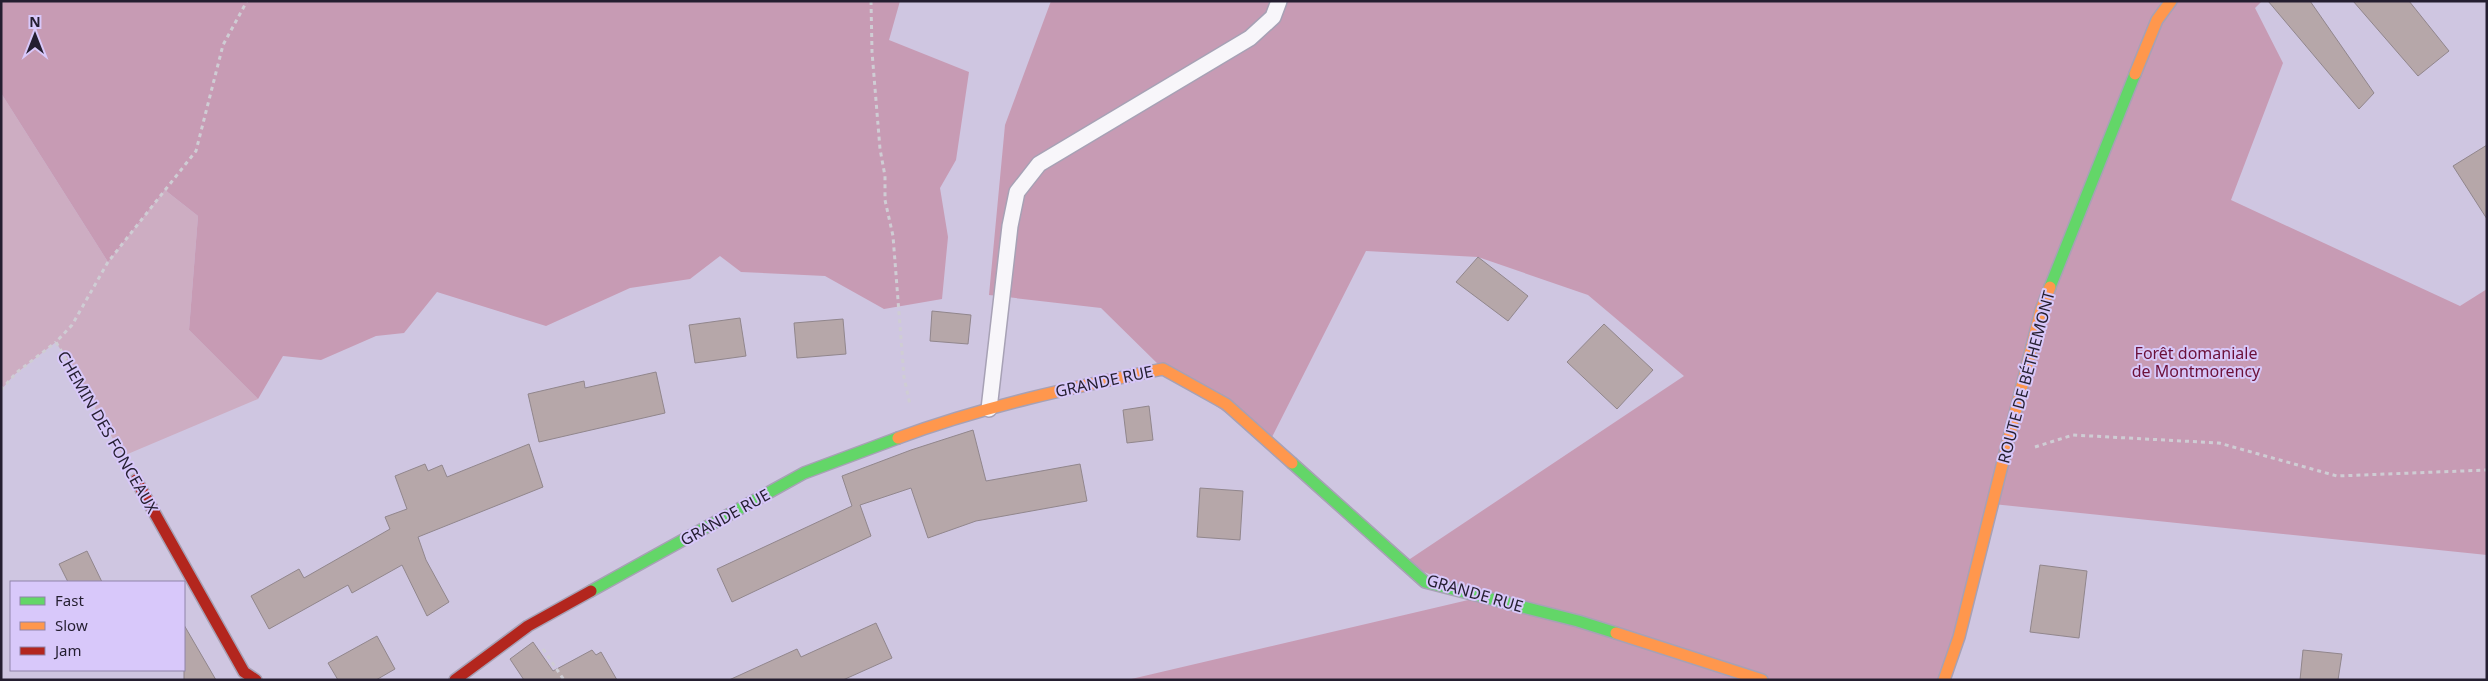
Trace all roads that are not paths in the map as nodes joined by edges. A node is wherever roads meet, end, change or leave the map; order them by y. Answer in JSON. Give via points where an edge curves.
{"nodes":[{"id":1,"x":1279,"y":1,"type":"edge"},
{"id":2,"x":2171,"y":1,"type":"edge"},
{"id":3,"x":989,"y":409,"type":"junction"},
{"id":4,"x":136,"y":480,"type":"road end"},
{"id":5,"x":256,"y":680,"type":"edge"},
{"id":6,"x":455,"y":680,"type":"edge"},
{"id":7,"x":1762,"y":680,"type":"edge"},
{"id":8,"x":1944,"y":680,"type":"edge"}],
"edges":[{"from":1,"to":3,"type":"lane","via":[[1273,17],[1250,38],[1039,164],[1017,192],[1010,226]]},
{"from":2,"to":8,"type":"street","name":"ROUTE DE BÉTHEMONT","via":[[2157,20],[2041,310],[1959,637]]},
{"from":3,"to":6,"type":"street","name":"GRANDE RUE","via":[[804,473],[528,626]]},
{"from":3,"to":7,"type":"street","name":"GRANDE RUE","via":[[1163,369],[1226,404],[1425,582],[1578,621]]},
{"from":4,"to":5,"type":"street","name":"CHEMIN DES FONCEAUX","via":[[244,672]]}]}
